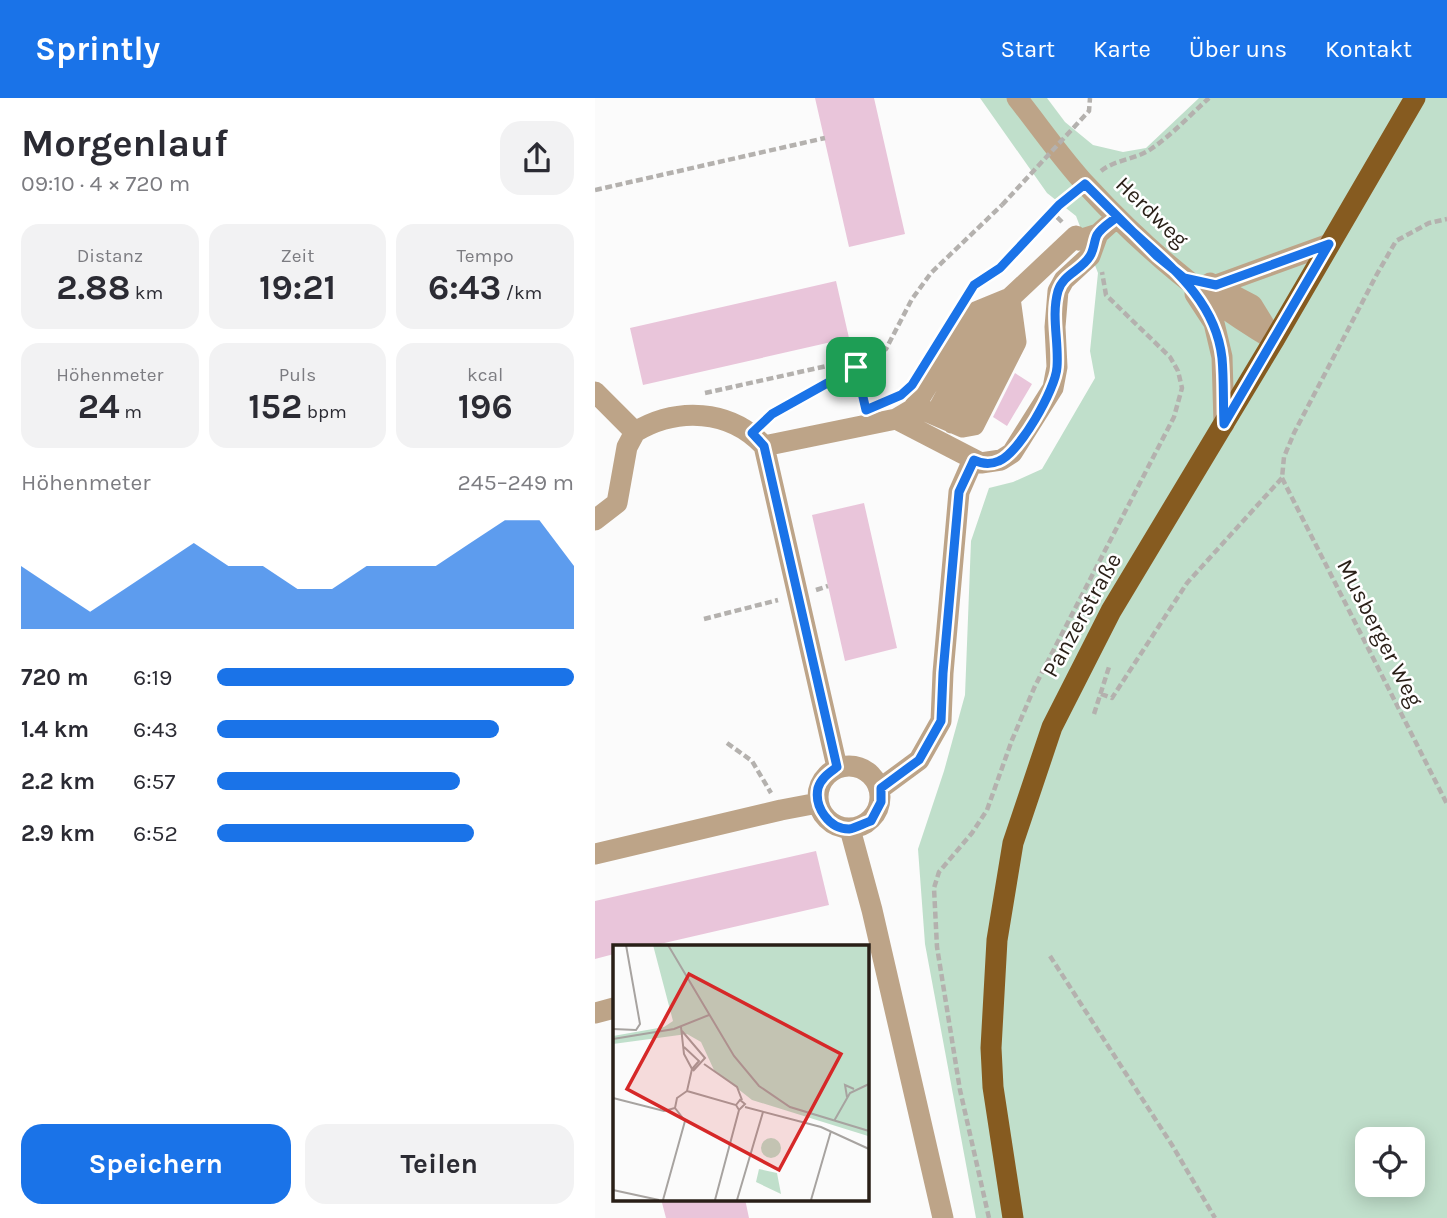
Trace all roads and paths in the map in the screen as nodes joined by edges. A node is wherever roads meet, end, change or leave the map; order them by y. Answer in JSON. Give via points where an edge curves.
{"nodes":[{"id":1,"x":1017,"y":98,"type":"edge"},
{"id":2,"x":1090,"y":98,"type":"edge"},
{"id":3,"x":1209,"y":98,"type":"edge"},
{"id":4,"x":1415,"y":98,"type":"edge"},
{"id":5,"x":825,"y":138,"type":"dead end"},
{"id":6,"x":1085,"y":184,"type":"junction"},
{"id":7,"x":595,"y":190,"type":"edge"},
{"id":8,"x":1053,"y":213,"type":"junction"},
{"id":9,"x":1117,"y":217,"type":"junction"},
{"id":10,"x":1447,"y":219,"type":"edge"},
{"id":11,"x":1087,"y":235,"type":"junction"},
{"id":12,"x":1329,"y":244,"type":"junction"},
{"id":13,"x":1090,"y":256,"type":"junction"},
{"id":14,"x":1184,"y":278,"type":"junction"},
{"id":15,"x":1216,"y":285,"type":"junction"},
{"id":16,"x":969,"y":294,"type":"dead end"},
{"id":17,"x":1010,"y":298,"type":"junction"},
{"id":18,"x":1274,"y":340,"type":"junction"},
{"id":19,"x":856,"y":367,"type":"junction"},
{"id":20,"x":595,"y":392,"type":"edge"},
{"id":21,"x":692,"y":396,"type":"dead end"},
{"id":22,"x":874,"y":407,"type":"dead end"},
{"id":23,"x":904,"y":414,"type":"junction"},
{"id":24,"x":944,"y":419,"type":"junction"},
{"id":25,"x":1224,"y":424,"type":"junction"},
{"id":26,"x":635,"y":432,"type":"junction"},
{"id":27,"x":758,"y":440,"type":"junction"},
{"id":28,"x":974,"y":460,"type":"junction"},
{"id":29,"x":1282,"y":478,"type":"junction"},
{"id":30,"x":595,"y":520,"type":"edge"},
{"id":31,"x":828,"y":586,"type":"dead end"},
{"id":32,"x":799,"y":594,"type":"junction"},
{"id":33,"x":1083,"y":594,"type":"dead end"},
{"id":34,"x":704,"y":619,"type":"dead end"},
{"id":35,"x":1094,"y":714,"type":"dead end"},
{"id":36,"x":726,"y":743,"type":"dead end"},
{"id":37,"x":837,"y":767,"type":"junction"},
{"id":38,"x":881,"y":788,"type":"junction"},
{"id":39,"x":818,"y":803,"type":"junction"},
{"id":40,"x":1447,"y":804,"type":"edge"},
{"id":41,"x":781,"y":810,"type":"junction"},
{"id":42,"x":850,"y":829,"type":"junction"},
{"id":43,"x":595,"y":854,"type":"edge"},
{"id":44,"x":873,"y":948,"type":"edge"},
{"id":45,"x":1050,"y":956,"type":"dead end"},
{"id":46,"x":613,"y":1009,"type":"edge"},
{"id":47,"x":595,"y":1013,"type":"edge"},
{"id":48,"x":943,"y":1218,"type":"edge"},
{"id":49,"x":1013,"y":1218,"type":"edge"},
{"id":50,"x":1215,"y":1218,"type":"edge"}],
"edges":[{"from":1,"to":6,"type":"street","name":"Herdweg"},
{"from":2,"to":19,"type":"path","bridge":true,"via":[[1089,111],[931,273],[886,349]]},
{"from":3,"to":6,"type":"path","via":[[1152,149],[1110,164]]},
{"from":4,"to":12,"type":"main road","name":"Panzerstraße"},
{"from":5,"to":7,"type":"path"},
{"from":6,"to":8,"type":"path"},
{"from":6,"to":9,"type":"street","name":"Herdweg"},
{"from":8,"to":11,"type":"path"},
{"from":8,"to":16,"type":"path"},
{"from":9,"to":11,"type":"street"},
{"from":9,"to":14,"type":"street","name":"Herdweg"},
{"from":10,"to":29,"type":"path","via":[[1429,223],[1396,242],[1294,433]]},
{"from":11,"to":13,"type":"street"},
{"from":11,"to":17,"type":"street"},
{"from":12,"to":15,"type":"street"},
{"from":12,"to":18,"type":"main road","name":"Panzerstraße"},
{"from":13,"to":28,"type":"street","via":[[1058,291],[1057,367],[1044,404],[1012,453],[991,464]]},
{"from":13,"to":33,"type":"path","via":[[1102,270],[1106,295],[1170,357],[1182,388],[1174,417]]},
{"from":14,"to":15,"type":"street"},
{"from":14,"to":18,"type":"street","name":"Herdweg"},
{"from":14,"to":25,"type":"street","via":[[1214,323],[1222,357]]},
{"from":15,"to":18,"type":"street","via":[[1252,305]]},
{"from":17,"to":23,"type":"street","via":[[971,314]]},
{"from":17,"to":24,"type":"street","via":[[986,323]]},
{"from":17,"to":24,"type":"street","via":[[1016,342],[974,425],[963,427]]},
{"from":18,"to":25,"type":"main road","name":"Panzerstraße"},
{"from":19,"to":21,"type":"path","via":[[854,360]]},
{"from":19,"to":22,"type":"path","via":[[866,410]]},
{"from":19,"to":27,"type":"path","via":[[772,414]]},
{"from":20,"to":26,"type":"street"},
{"from":23,"to":24,"type":"street","via":[[919,408]]},
{"from":23,"to":27,"type":"street"},
{"from":23,"to":28,"type":"street"},
{"from":25,"to":49,"type":"main road","name":"Panzerstraße","via":[[1082,665],[1052,727],[1013,843],[997,940],[991,1048],[998,1133]]},
{"from":26,"to":27,"type":"street","via":[[651,423],[695,415],[721,418]]},
{"from":26,"to":30,"type":"street","via":[[627,447],[617,503]]},
{"from":27,"to":32,"type":"street"},
{"from":28,"to":38,"type":"street","via":[[959,492],[941,721],[919,760]]},
{"from":29,"to":35,"type":"path","via":[[1187,583],[1112,698],[1101,694]]},
{"from":29,"to":40,"type":"path","name":"Musberger Weg"},
{"from":31,"to":32,"type":"path"},
{"from":32,"to":34,"type":"path"},
{"from":32,"to":37,"type":"street"},
{"from":36,"to":41,"type":"path","via":[[752,761]]},
{"from":37,"to":38,"type":"street","via":[[859,766]]},
{"from":37,"to":39,"type":"street","via":[[818,789]]},
{"from":38,"to":42,"type":"street","via":[[881,802],[871,821]]},
{"from":39,"to":41,"type":"street"},
{"from":39,"to":42,"type":"street","via":[[835,826]]},
{"from":41,"to":43,"type":"street"},
{"from":42,"to":44,"type":"street"},
{"from":44,"to":48,"type":"street"},
{"from":45,"to":50,"type":"path"},
{"from":46,"to":47,"type":"street"}]}
